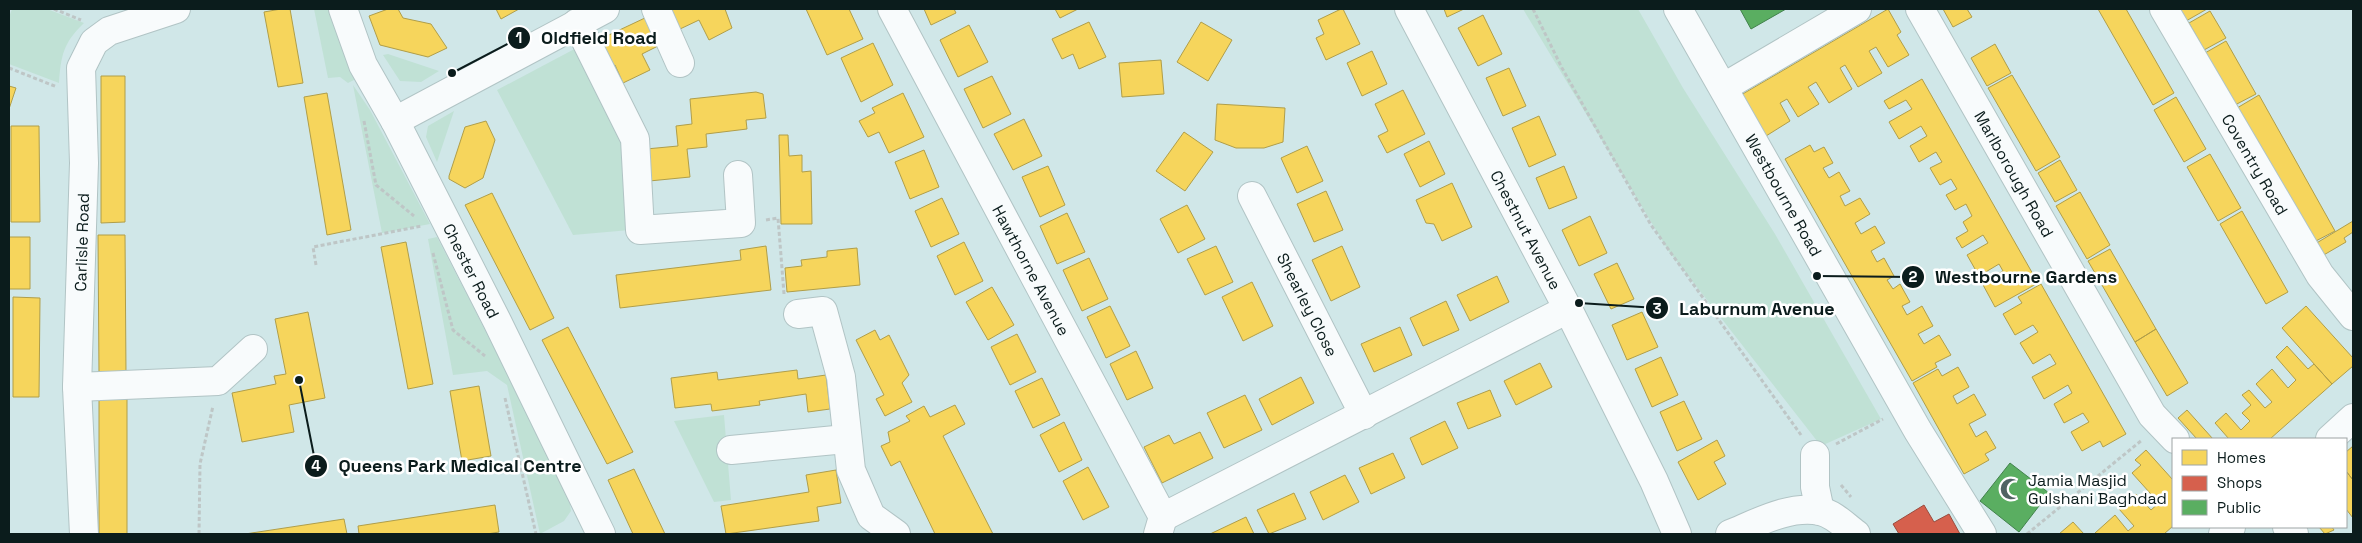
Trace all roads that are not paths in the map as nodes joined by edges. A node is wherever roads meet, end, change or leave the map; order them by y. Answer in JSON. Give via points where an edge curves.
{"nodes":[{"id":1,"x":176,"y":9,"type":"edge"},
{"id":2,"x":343,"y":9,"type":"edge"},
{"id":3,"x":605,"y":9,"type":"edge"},
{"id":4,"x":656,"y":9,"type":"edge"},
{"id":5,"x":892,"y":9,"type":"edge"},
{"id":6,"x":1409,"y":9,"type":"edge"},
{"id":7,"x":1678,"y":9,"type":"edge"},
{"id":8,"x":1857,"y":9,"type":"edge"},
{"id":9,"x":1920,"y":9,"type":"edge"},
{"id":10,"x":2164,"y":9,"type":"edge"},
{"id":11,"x":577,"y":23,"type":"junction"},
{"id":12,"x":680,"y":63,"type":"dead end"},
{"id":13,"x":1724,"y":87,"type":"junction"},
{"id":14,"x":395,"y":121,"type":"junction"},
{"id":15,"x":738,"y":175,"type":"dead end"},
{"id":16,"x":1252,"y":196,"type":"dead end"},
{"id":17,"x":1568,"y":309,"type":"junction"},
{"id":18,"x":810,"y":313,"type":"road end"},
{"id":19,"x":2353,"y":316,"type":"edge"},
{"id":20,"x":253,"y":349,"type":"dead end"},
{"id":21,"x":77,"y":386,"type":"junction"},
{"id":22,"x":1364,"y":415,"type":"junction"},
{"id":23,"x":2353,"y":418,"type":"edge"},
{"id":24,"x":2169,"y":432,"type":"edge"},
{"id":25,"x":2331,"y":438,"type":"edge"},
{"id":26,"x":846,"y":439,"type":"junction"},
{"id":27,"x":731,"y":450,"type":"dead end"},
{"id":28,"x":1815,"y":455,"type":"road end"},
{"id":29,"x":1820,"y":511,"type":"junction"},
{"id":30,"x":1160,"y":526,"type":"edge"},
{"id":31,"x":593,"y":532,"type":"edge"},
{"id":32,"x":84,"y":534,"type":"edge"},
{"id":33,"x":896,"y":534,"type":"edge"},
{"id":34,"x":1677,"y":534,"type":"edge"},
{"id":35,"x":1730,"y":534,"type":"edge"},
{"id":36,"x":1856,"y":534,"type":"edge"},
{"id":37,"x":1982,"y":534,"type":"edge"}],
"edges":[{"from":1,"to":21,"type":"street","name":"Carlisle Road","via":[[109,32],[94,42],[81,68],[84,162]]},
{"from":2,"to":14,"type":"street","name":"Chester Road","via":[[363,65]]},
{"from":3,"to":11,"type":"street"},
{"from":4,"to":12,"type":"street"},
{"from":5,"to":30,"type":"street","name":"Hawthorne Avenue"},
{"from":6,"to":17,"type":"street","name":"Chestnut Avenue"},
{"from":7,"to":13,"type":"street","name":"Westbourne Road"},
{"from":8,"to":13,"type":"street"},
{"from":9,"to":24,"type":"street","name":"Marlborough Road","via":[[2152,415]]},
{"from":10,"to":19,"type":"street","name":"Coventry Road","via":[[2320,275]]},
{"from":11,"to":14,"type":"street"},
{"from":11,"to":15,"type":"street","via":[[635,139],[640,230],[741,223]]},
{"from":13,"to":37,"type":"street","name":"Westbourne Road","via":[[1905,408]]},
{"from":14,"to":31,"type":"street","name":"Chester Road"},
{"from":16,"to":22,"type":"street","name":"Shearley Close"},
{"from":17,"to":22,"type":"street"},
{"from":17,"to":34,"type":"street","name":"Chestnut Avenue"},
{"from":18,"to":26,"type":"street","via":[[841,377]]},
{"from":20,"to":21,"type":"street","via":[[218,381]]},
{"from":21,"to":32,"type":"street","name":"Carlisle Road"},
{"from":22,"to":30,"type":"street"},
{"from":23,"to":25,"type":"street"},
{"from":26,"to":27,"type":"street"},
{"from":26,"to":33,"type":"street","via":[[851,470],[871,516]]},
{"from":28,"to":29,"type":"street","via":[[1815,487]]},
{"from":29,"to":35,"type":"street","via":[[1781,514]]},
{"from":29,"to":36,"type":"street"}]}
